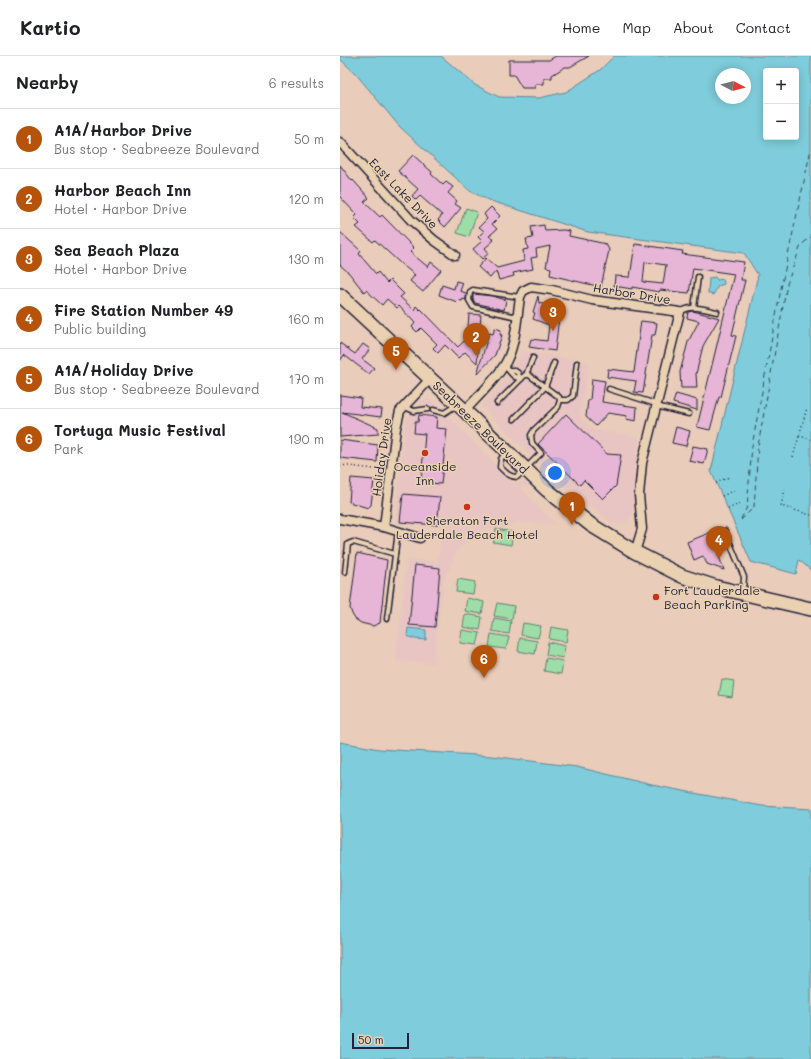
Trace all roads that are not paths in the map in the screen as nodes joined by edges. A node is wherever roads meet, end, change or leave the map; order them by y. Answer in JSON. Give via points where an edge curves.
{"nodes":[{"id":1,"x":340,"y":142,"type":"edge"},
{"id":2,"x":455,"y":256,"type":"dead end"},
{"id":3,"x":698,"y":277,"type":"dead end"},
{"id":4,"x":340,"y":295,"type":"edge"},
{"id":5,"x":520,"y":298,"type":"junction"},
{"id":6,"x":694,"y":308,"type":"junction"},
{"id":7,"x":680,"y":312,"type":"junction"},
{"id":8,"x":717,"y":312,"type":"dead end"},
{"id":9,"x":517,"y":317,"type":"junction"},
{"id":10,"x":533,"y":358,"type":"dead end"},
{"id":11,"x":554,"y":363,"type":"dead end"},
{"id":12,"x":577,"y":363,"type":"dead end"},
{"id":13,"x":507,"y":368,"type":"junction"},
{"id":14,"x":527,"y":374,"type":"junction"},
{"id":15,"x":430,"y":378,"type":"junction"},
{"id":16,"x":520,"y":378,"type":"junction"},
{"id":17,"x":545,"y":387,"type":"junction"},
{"id":18,"x":609,"y":389,"type":"dead end"},
{"id":19,"x":560,"y":400,"type":"junction"},
{"id":20,"x":498,"y":403,"type":"dead end"},
{"id":21,"x":656,"y":405,"type":"junction"},
{"id":22,"x":404,"y":407,"type":"junction"},
{"id":23,"x":461,"y":408,"type":"junction"},
{"id":24,"x":689,"y":414,"type":"dead end"},
{"id":25,"x":514,"y":419,"type":"dead end"},
{"id":26,"x":525,"y":469,"type":"junction"},
{"id":27,"x":340,"y":519,"type":"edge"},
{"id":28,"x":384,"y":527,"type":"junction"},
{"id":29,"x":398,"y":531,"type":"junction"},
{"id":30,"x":725,"y":532,"type":"dead end"},
{"id":31,"x":420,"y":538,"type":"dead end"},
{"id":32,"x":635,"y":552,"type":"junction"},
{"id":33,"x":395,"y":554,"type":"junction"},
{"id":34,"x":345,"y":572,"type":"dead end"},
{"id":35,"x":743,"y":594,"type":"junction"},
{"id":36,"x":811,"y":609,"type":"edge"},
{"id":37,"x":388,"y":619,"type":"dead end"}],
"edges":[{"from":1,"to":2,"type":"street","name":"East Lake Drive","via":[[410,220]]},
{"from":3,"to":6,"type":"lane"},
{"from":4,"to":15,"type":"main road","name":"Seabreeze Boulevard"},
{"from":5,"to":7,"type":"street","name":"Harbor Drive","via":[[523,291],[531,287],[592,300]]},
{"from":5,"to":9,"type":"street"},
{"from":5,"to":9,"type":"lane","via":[[473,290],[468,300],[473,307]]},
{"from":6,"to":7,"type":"lane","via":[[686,308]]},
{"from":6,"to":8,"type":"lane"},
{"from":7,"to":21,"type":"street","name":"Harbor Drive"},
{"from":9,"to":13,"type":"street","via":[[514,343]]},
{"from":10,"to":14,"type":"lane"},
{"from":11,"to":17,"type":"lane"},
{"from":12,"to":19,"type":"lane","via":[[573,396],[568,400]]},
{"from":13,"to":16,"type":"lane","via":[[518,373]]},
{"from":13,"to":23,"type":"street"},
{"from":14,"to":16,"type":"lane"},
{"from":14,"to":17,"type":"lane"},
{"from":15,"to":22,"type":"street","name":"Holiday Drive"},
{"from":15,"to":23,"type":"main road","name":"Seabreeze Boulevard"},
{"from":16,"to":20,"type":"lane"},
{"from":17,"to":19,"type":"lane"},
{"from":17,"to":25,"type":"lane"},
{"from":18,"to":21,"type":"lane"},
{"from":19,"to":26,"type":"lane","via":[[558,407],[531,435],[532,443],[542,451]]},
{"from":21,"to":24,"type":"lane"},
{"from":21,"to":32,"type":"street","name":"Harbor Drive","via":[[642,463],[639,495],[642,529]]},
{"from":22,"to":23,"type":"lane","via":[[414,411],[430,410],[444,413]]},
{"from":22,"to":28,"type":"street","name":"Holiday Drive","via":[[400,411],[396,428]]},
{"from":23,"to":26,"type":"main road","name":"Seabreeze Boulevard"},
{"from":26,"to":32,"type":"main road","name":"Seabreeze Boulevard","via":[[591,526]]},
{"from":27,"to":28,"type":"street"},
{"from":28,"to":29,"type":"street"},
{"from":29,"to":31,"type":"street"},
{"from":29,"to":33,"type":"lane"},
{"from":30,"to":35,"type":"lane","via":[[744,577]]},
{"from":32,"to":35,"type":"main road","name":"Seabreeze Boulevard","via":[[682,576]]},
{"from":33,"to":34,"type":"lane","via":[[353,542],[348,544]]},
{"from":33,"to":37,"type":"lane"},
{"from":35,"to":36,"type":"main road","name":"Seabreeze Boulevard"}]}
